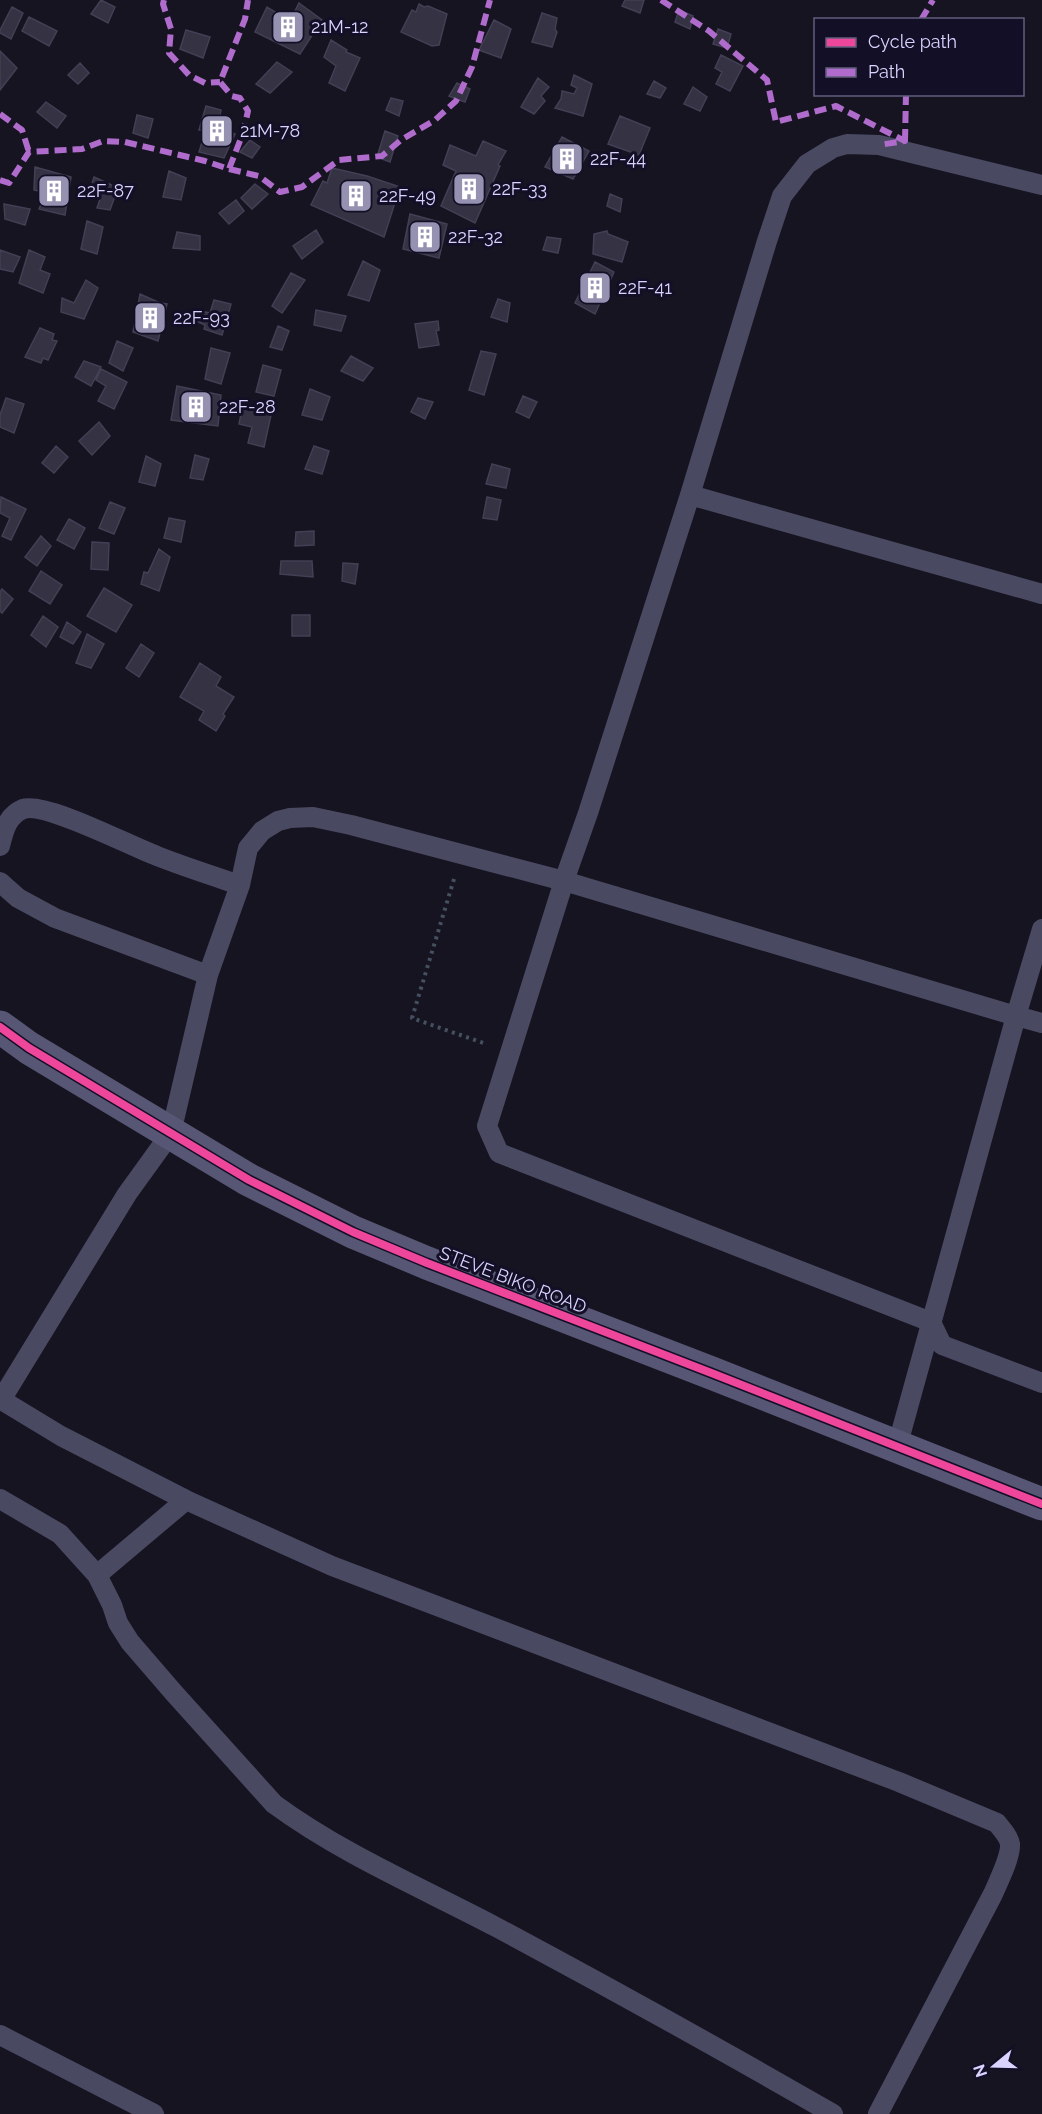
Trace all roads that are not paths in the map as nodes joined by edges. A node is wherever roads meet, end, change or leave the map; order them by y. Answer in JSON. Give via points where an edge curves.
{"nodes":[{"id":1,"x":1042,"y":185,"type":"edge"},
{"id":2,"x":690,"y":495,"type":"junction"},
{"id":3,"x":1042,"y":594,"type":"edge"},
{"id":4,"x":0,"y":846,"type":"edge"},
{"id":5,"x":564,"y":881,"type":"junction"},
{"id":6,"x":0,"y":882,"type":"edge"},
{"id":7,"x":240,"y":885,"type":"junction"},
{"id":8,"x":1042,"y":929,"type":"edge"},
{"id":9,"x":208,"y":975,"type":"junction"},
{"id":10,"x":1016,"y":1016,"type":"junction"},
{"id":11,"x":1042,"y":1023,"type":"edge"},
{"id":12,"x":0,"y":1028,"type":"edge"},
{"id":13,"x":171,"y":1133,"type":"junction"},
{"id":14,"x":931,"y":1322,"type":"junction"},
{"id":15,"x":1042,"y":1383,"type":"edge"},
{"id":16,"x":0,"y":1399,"type":"edge"},
{"id":17,"x":897,"y":1447,"type":"junction"},
{"id":18,"x":0,"y":1499,"type":"edge"},
{"id":19,"x":186,"y":1500,"type":"junction"},
{"id":20,"x":1042,"y":1504,"type":"edge"},
{"id":21,"x":97,"y":1575,"type":"junction"},
{"id":22,"x":0,"y":2035,"type":"edge"},
{"id":23,"x":154,"y":2114,"type":"edge"},
{"id":24,"x":833,"y":2114,"type":"edge"},
{"id":25,"x":878,"y":2114,"type":"edge"}],
"edges":[{"from":1,"to":2,"type":"lane","via":[[879,145],[847,144],[807,164],[782,196]]},
{"from":2,"to":3,"type":"lane"},
{"from":2,"to":5,"type":"lane"},
{"from":4,"to":7,"type":"lane","via":[[12,816],[24,808],[35,807]]},
{"from":5,"to":7,"type":"lane","via":[[351,825],[290,818],[269,825],[248,848]]},
{"from":5,"to":10,"type":"lane"},
{"from":5,"to":14,"type":"lane","via":[[487,1126],[499,1153]]},
{"from":6,"to":9,"type":"lane","via":[[18,898],[55,918]]},
{"from":7,"to":9,"type":"lane"},
{"from":8,"to":10,"type":"lane"},
{"from":9,"to":13,"type":"lane"},
{"from":10,"to":11,"type":"lane"},
{"from":10,"to":14,"type":"lane"},
{"from":12,"to":13,"type":"street","name":"STEVE BIKO ROAD"},
{"from":13,"to":16,"type":"lane","via":[[127,1194]]},
{"from":13,"to":17,"type":"street","name":"STEVE BIKO ROAD","via":[[249,1180],[353,1232]]},
{"from":14,"to":15,"type":"lane","via":[[942,1345]]},
{"from":14,"to":17,"type":"lane"},
{"from":16,"to":19,"type":"lane","via":[[61,1436]]},
{"from":17,"to":20,"type":"street","name":"STEVE BIKO ROAD"},
{"from":18,"to":21,"type":"lane","via":[[60,1534]]},
{"from":19,"to":21,"type":"lane"},
{"from":19,"to":25,"type":"lane","via":[[332,1566],[997,1823],[1010,1844],[993,1894]]},
{"from":21,"to":24,"type":"lane","via":[[130,1642],[267,1797],[294,1819]]},
{"from":22,"to":23,"type":"lane"}]}
